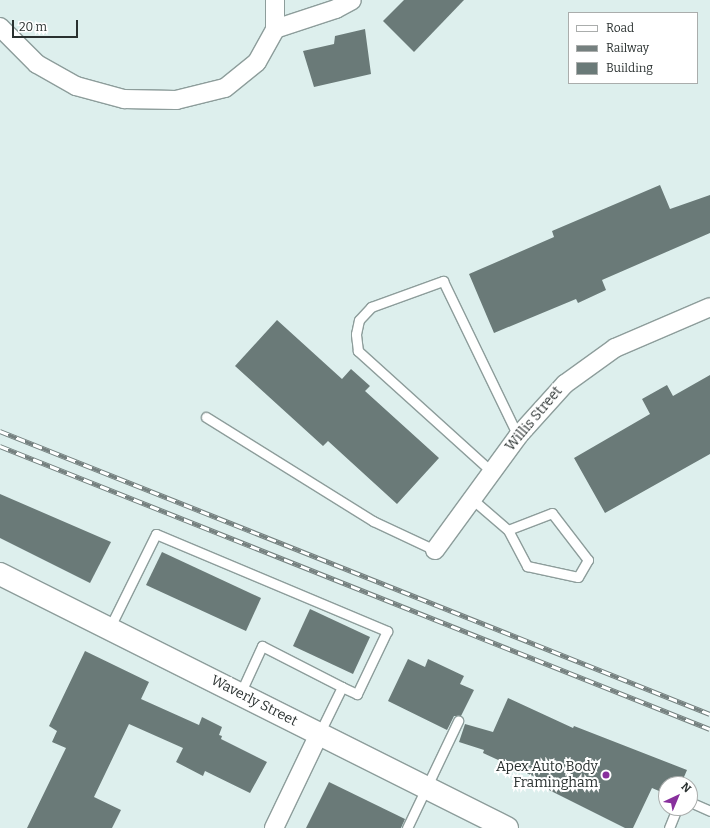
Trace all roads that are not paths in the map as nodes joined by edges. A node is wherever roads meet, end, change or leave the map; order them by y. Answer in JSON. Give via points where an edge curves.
{"nodes":[{"id":1,"x":275,"y":0,"type":"edge"},
{"id":2,"x":352,"y":0,"type":"edge"},
{"id":3,"x":0,"y":27,"type":"edge"},
{"id":4,"x":276,"y":30,"type":"junction"},
{"id":5,"x":710,"y":308,"type":"edge"},
{"id":6,"x":206,"y":418,"type":"dead end"},
{"id":7,"x":518,"y":436,"type":"junction"},
{"id":8,"x":492,"y":472,"type":"junction"},
{"id":9,"x":472,"y":499,"type":"junction"},
{"id":10,"x":508,"y":530,"type":"junction"},
{"id":11,"x":435,"y":550,"type":"joint"},
{"id":12,"x":0,"y":574,"type":"edge"},
{"id":13,"x":109,"y":629,"type":"junction"},
{"id":14,"x":342,"y":688,"type":"junction"},
{"id":15,"x":240,"y":694,"type":"junction"},
{"id":16,"x":458,"y":721,"type":"dead end"},
{"id":17,"x":319,"y":734,"type":"junction"},
{"id":18,"x":426,"y":787,"type":"junction"},
{"id":19,"x":698,"y":806,"type":"edge"},
{"id":20,"x":710,"y":811,"type":"edge"},
{"id":21,"x":674,"y":816,"type":"edge"},
{"id":22,"x":502,"y":827,"type":"edge"},
{"id":23,"x":274,"y":828,"type":"edge"},
{"id":24,"x":407,"y":828,"type":"edge"},
{"id":25,"x":669,"y":828,"type":"edge"}],
"edges":[{"from":1,"to":4,"type":"street"},
{"from":2,"to":4,"type":"street","via":[[336,9]]},
{"from":3,"to":4,"type":"street","via":[[28,56],[57,77],[100,94],[150,101],[176,100],[225,88],[257,62]]},
{"from":5,"to":7,"type":"street","name":"Willis Street","via":[[645,333],[590,364],[554,394]]},
{"from":6,"to":11,"type":"lane","via":[[373,521]]},
{"from":7,"to":8,"type":"street","name":"Willis Street"},
{"from":7,"to":8,"type":"lane","via":[[443,281],[371,306],[359,320],[356,334],[358,351]]},
{"from":8,"to":9,"type":"street","name":"Willis Street"},
{"from":9,"to":10,"type":"lane"},
{"from":9,"to":11,"type":"street","name":"Willis Street"},
{"from":10,"to":10,"type":"lane","via":[[527,566],[578,577],[588,560],[552,513]]},
{"from":12,"to":13,"type":"main road","name":"Waverly Street"},
{"from":13,"to":14,"type":"lane","via":[[156,534],[387,631],[357,694]]},
{"from":13,"to":15,"type":"main road","name":"Waverly Street"},
{"from":14,"to":15,"type":"lane","via":[[262,646]]},
{"from":14,"to":17,"type":"lane"},
{"from":15,"to":17,"type":"main road","name":"Waverly Street"},
{"from":16,"to":18,"type":"lane"},
{"from":17,"to":18,"type":"main road","name":"Waverly Street"},
{"from":17,"to":23,"type":"street"},
{"from":18,"to":22,"type":"main road","name":"Waverly Street"},
{"from":18,"to":24,"type":"lane"},
{"from":19,"to":20,"type":"lane"},
{"from":21,"to":25,"type":"lane"}]}
